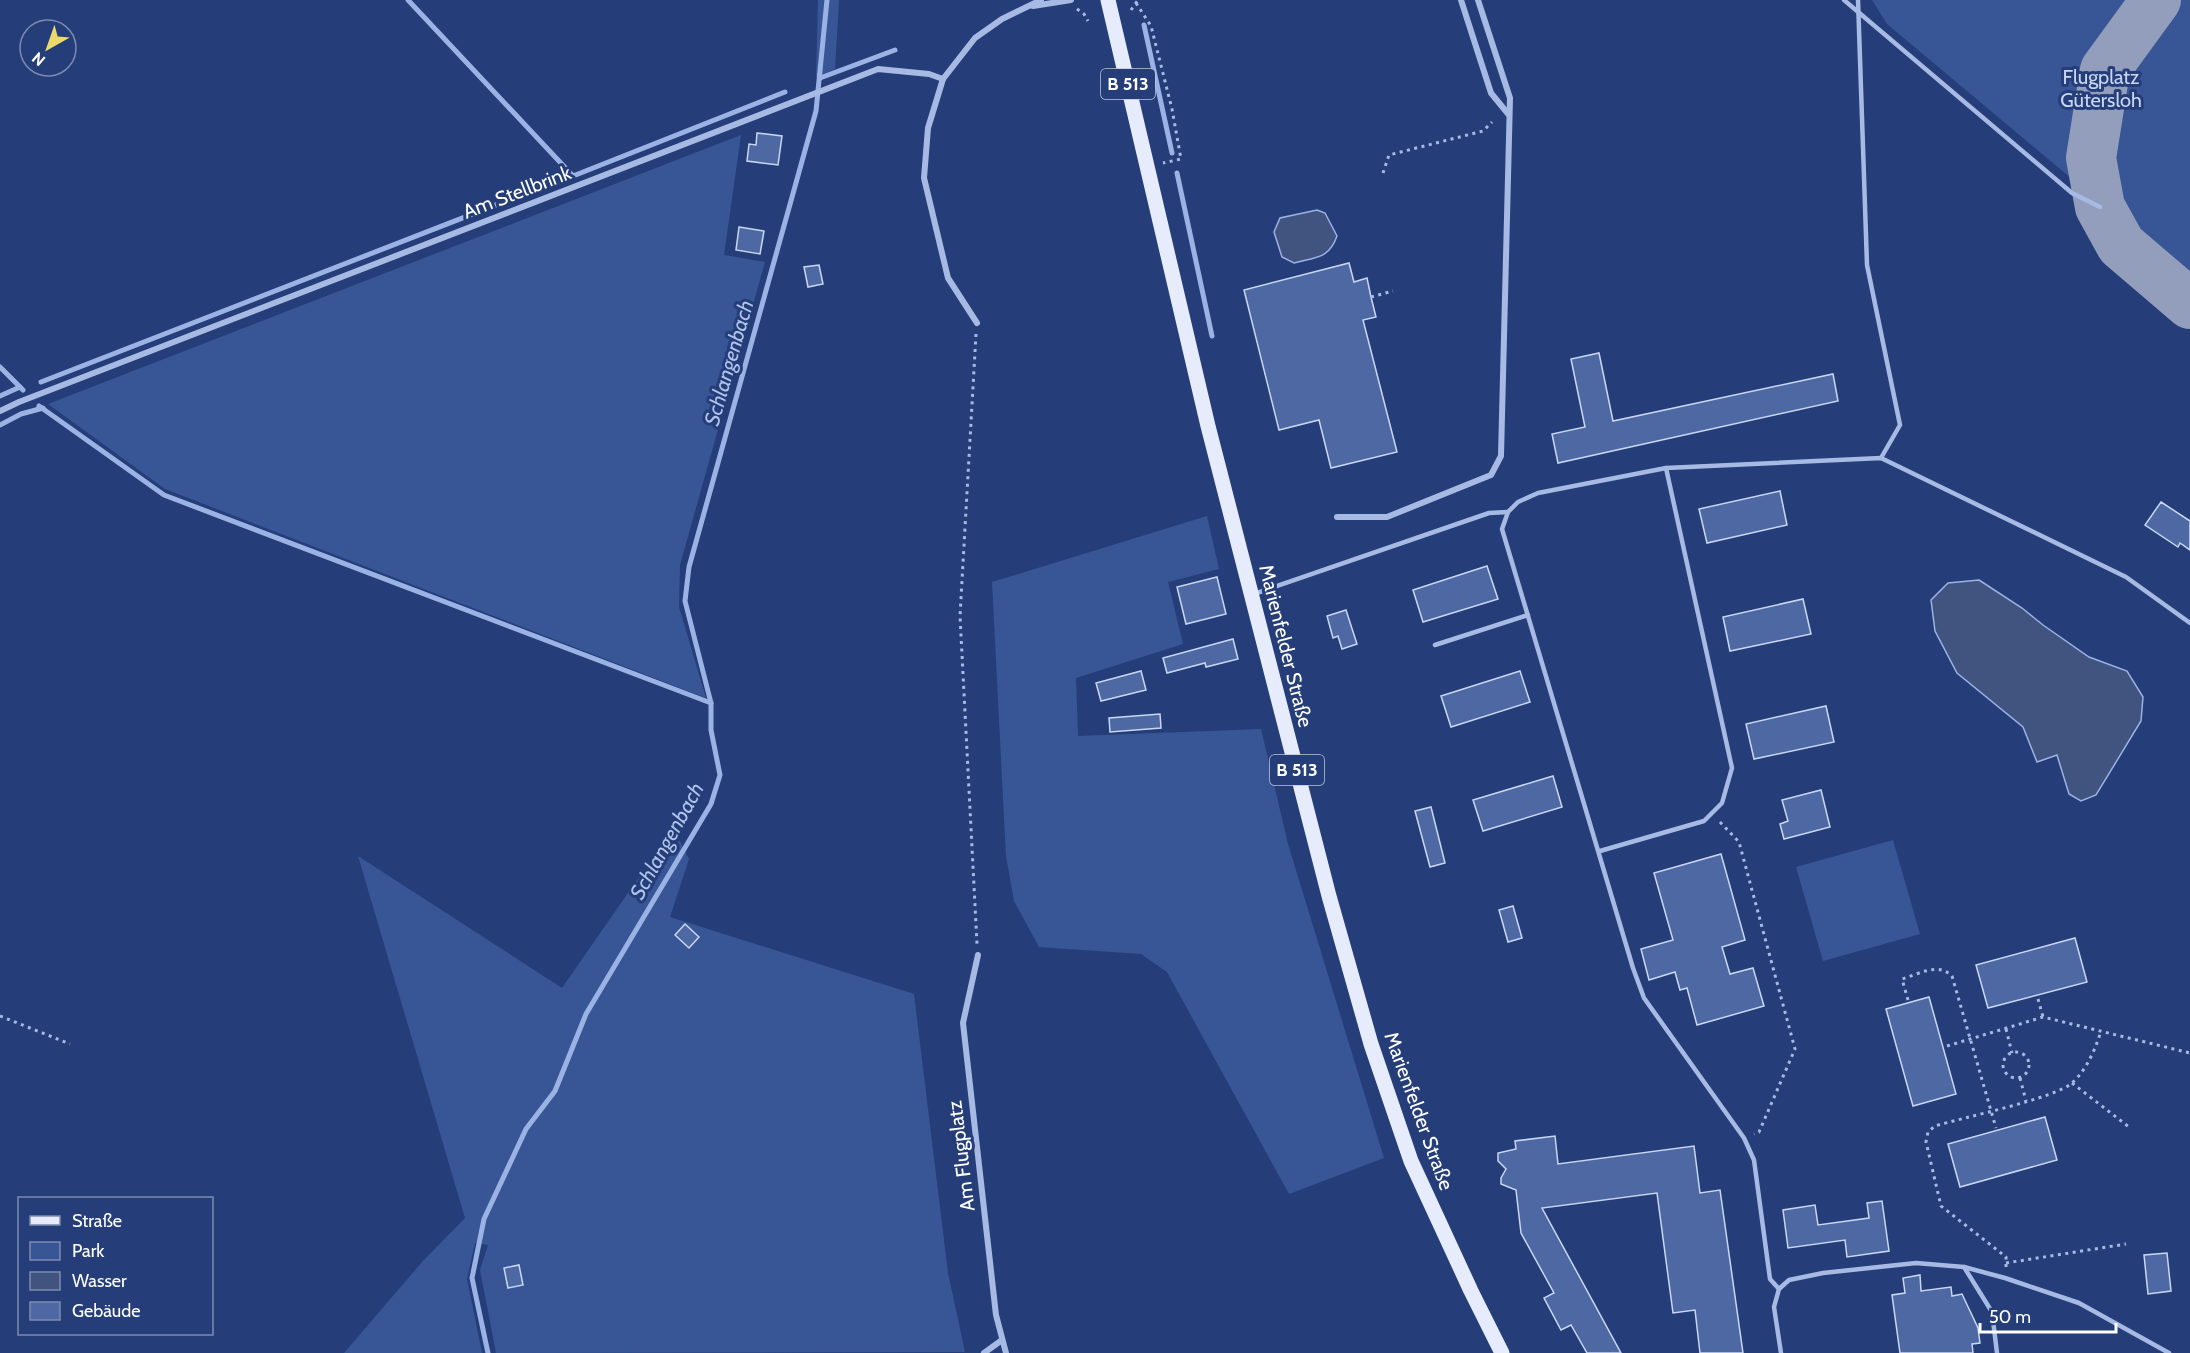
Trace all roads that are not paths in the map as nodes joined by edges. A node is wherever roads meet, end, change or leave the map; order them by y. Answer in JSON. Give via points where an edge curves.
{"nodes":[{"id":1,"x":1041,"y":0,"type":"edge"},
{"id":2,"x":1071,"y":0,"type":"edge"},
{"id":3,"x":1108,"y":0,"type":"edge"},
{"id":4,"x":1461,"y":0,"type":"edge"},
{"id":5,"x":1478,"y":0,"type":"edge"},
{"id":6,"x":1844,"y":0,"type":"edge"},
{"id":7,"x":1858,"y":0,"type":"edge"},
{"id":8,"x":1029,"y":6,"type":"junction"},
{"id":9,"x":1858,"y":13,"type":"junction"},
{"id":10,"x":943,"y":79,"type":"junction"},
{"id":11,"x":1509,"y":116,"type":"junction"},
{"id":12,"x":2100,"y":207,"type":"dead end"},
{"id":13,"x":977,"y":323,"type":"road end"},
{"id":14,"x":0,"y":411,"type":"edge"},
{"id":15,"x":1881,"y":458,"type":"junction"},
{"id":16,"x":1666,"y":468,"type":"junction"},
{"id":17,"x":1508,"y":512,"type":"junction"},
{"id":18,"x":1337,"y":517,"type":"dead end"},
{"id":19,"x":1251,"y":595,"type":"junction"},
{"id":20,"x":1528,"y":615,"type":"junction"},
{"id":21,"x":2190,"y":623,"type":"edge"},
{"id":22,"x":1435,"y":645,"type":"dead end"},
{"id":23,"x":1600,"y":851,"type":"junction"},
{"id":24,"x":978,"y":955,"type":"road end"},
{"id":25,"x":1964,"y":1267,"type":"junction"},
{"id":26,"x":1779,"y":1289,"type":"junction"},
{"id":27,"x":1002,"y":1340,"type":"junction"},
{"id":28,"x":984,"y":1353,"type":"edge"},
{"id":29,"x":1006,"y":1353,"type":"edge"},
{"id":30,"x":1502,"y":1353,"type":"edge"},
{"id":31,"x":1781,"y":1353,"type":"edge"},
{"id":32,"x":1997,"y":1353,"type":"edge"},
{"id":33,"x":2169,"y":1353,"type":"edge"}],
"edges":[{"from":1,"to":8,"type":"street"},
{"from":2,"to":8,"type":"street"},
{"from":3,"to":19,"type":"main road","name":"Marienfelder Straße","number":"B 513"},
{"from":4,"to":11,"type":"street","via":[[1491,93]]},
{"from":5,"to":11,"type":"street","via":[[1510,98]]},
{"from":6,"to":9,"type":"lane"},
{"from":7,"to":9,"type":"lane"},
{"from":8,"to":10,"type":"street","via":[[975,38]]},
{"from":9,"to":12,"type":"lane","via":[[2072,192]]},
{"from":9,"to":15,"type":"lane","via":[[1867,265],[1900,425]]},
{"from":10,"to":13,"type":"street","via":[[928,128],[924,178],[948,278]]},
{"from":10,"to":14,"type":"street","name":"Am Stellbrink","via":[[878,69]]},
{"from":11,"to":18,"type":"street","via":[[1501,456],[1491,475],[1387,517]]},
{"from":15,"to":16,"type":"lane"},
{"from":15,"to":21,"type":"lane","via":[[2126,577]]},
{"from":16,"to":17,"type":"lane","via":[[1538,493],[1518,502]]},
{"from":16,"to":23,"type":"lane","via":[[1732,768],[1722,803],[1704,821]]},
{"from":17,"to":19,"type":"lane","via":[[1490,513]]},
{"from":17,"to":20,"type":"lane","via":[[1502,529]]},
{"from":19,"to":30,"type":"main road","name":"Marienfelder Straße","number":"B 513","via":[[1371,1044],[1411,1161]]},
{"from":20,"to":22,"type":"lane"},
{"from":20,"to":23,"type":"lane"},
{"from":23,"to":26,"type":"lane","via":[[1644,998],[1743,1137],[1754,1160],[1770,1278]]},
{"from":24,"to":27,"type":"street","name":"Am Flugplatz","via":[[963,1023]]},
{"from":25,"to":26,"type":"lane","via":[[1916,1263],[1869,1267],[1789,1280]]},
{"from":25,"to":32,"type":"lane","via":[[1992,1312]]},
{"from":25,"to":33,"type":"lane","via":[[2079,1303]]},
{"from":26,"to":31,"type":"lane","via":[[1774,1307]]},
{"from":27,"to":28,"type":"street"},
{"from":27,"to":29,"type":"street","name":"Am Flugplatz"}]}
